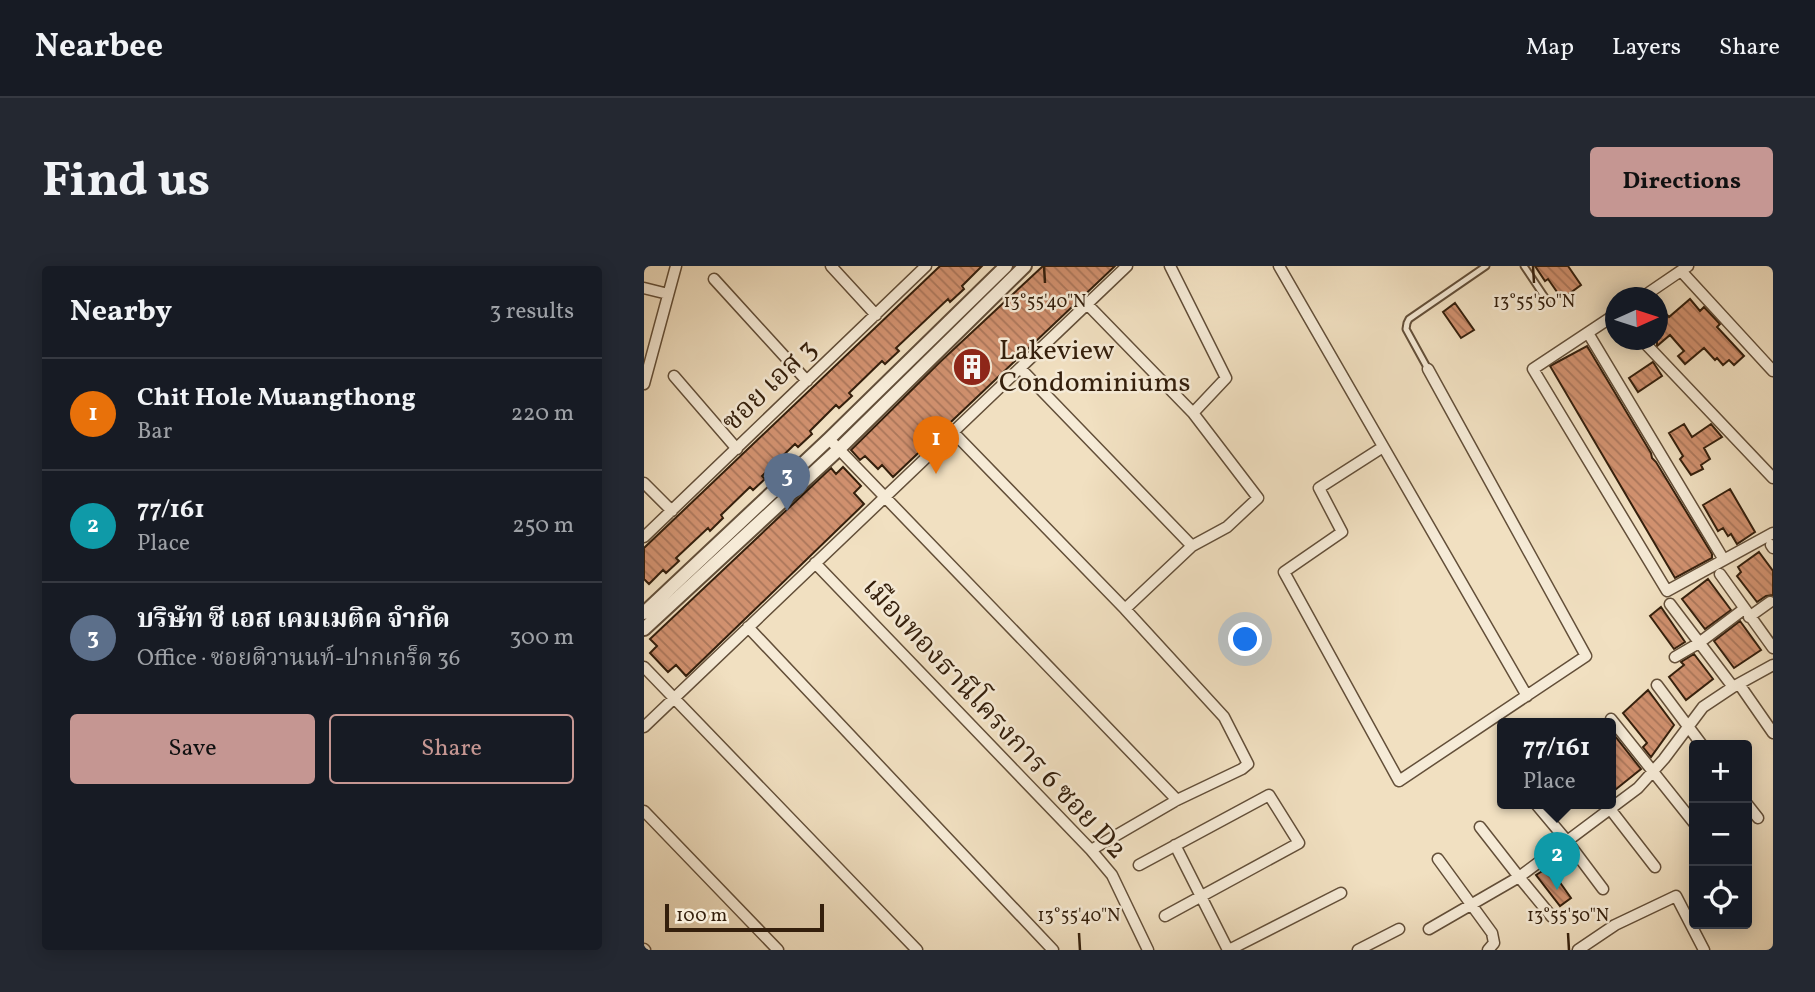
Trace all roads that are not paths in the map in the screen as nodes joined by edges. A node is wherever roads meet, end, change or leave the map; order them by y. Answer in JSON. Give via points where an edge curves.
{"nodes":[{"id":1,"x":676,"y":266,"type":"edge"},
{"id":2,"x":831,"y":266,"type":"edge"},
{"id":3,"x":926,"y":266,"type":"edge"},
{"id":4,"x":1006,"y":266,"type":"edge"},
{"id":5,"x":1025,"y":266,"type":"edge"},
{"id":6,"x":1127,"y":266,"type":"edge"},
{"id":7,"x":1170,"y":266,"type":"edge"},
{"id":8,"x":1279,"y":266,"type":"edge"},
{"id":9,"x":1486,"y":266,"type":"edge"},
{"id":10,"x":1524,"y":266,"type":"edge"},
{"id":11,"x":1684,"y":268,"type":"edge"},
{"id":12,"x":714,"y":279,"type":"dead end"},
{"id":13,"x":1657,"y":287,"type":"edge"},
{"id":14,"x":644,"y":288,"type":"edge"},
{"id":15,"x":668,"y":294,"type":"junction"},
{"id":16,"x":1548,"y":302,"type":"dead end"},
{"id":17,"x":1087,"y":304,"type":"junction"},
{"id":18,"x":876,"y":315,"type":"junction"},
{"id":19,"x":1605,"y":321,"type":"edge"},
{"id":20,"x":1588,"y":332,"type":"junction"},
{"id":21,"x":1651,"y":350,"type":"edge"},
{"id":22,"x":1020,"y":368,"type":"junction"},
{"id":23,"x":1429,"y":369,"type":"joint"},
{"id":24,"x":1773,"y":371,"type":"edge"},
{"id":25,"x":674,"y":376,"type":"dead end"},
{"id":26,"x":807,"y":381,"type":"junction"},
{"id":27,"x":644,"y":384,"type":"edge"},
{"id":28,"x":1193,"y":413,"type":"junction"},
{"id":29,"x":953,"y":432,"type":"junction"},
{"id":30,"x":829,"y":439,"type":"junction"},
{"id":31,"x":1383,"y":447,"type":"junction"},
{"id":32,"x":737,"y":449,"type":"junction"},
{"id":33,"x":838,"y":450,"type":"junction"},
{"id":34,"x":1773,"y":478,"type":"edge"},
{"id":35,"x":644,"y":483,"type":"edge"},
{"id":36,"x":884,"y":498,"type":"junction"},
{"id":37,"x":672,"y":511,"type":"junction"},
{"id":38,"x":1773,"y":533,"type":"edge"},
{"id":39,"x":644,"y":537,"type":"edge"},
{"id":40,"x":1192,"y":546,"type":"junction"},
{"id":41,"x":1724,"y":559,"type":"junction"},
{"id":42,"x":815,"y":563,"type":"junction"},
{"id":43,"x":1720,"y":574,"type":"dead end"},
{"id":44,"x":1770,"y":602,"type":"dead end"},
{"id":45,"x":1670,"y":604,"type":"dead end"},
{"id":46,"x":1125,"y":609,"type":"junction"},
{"id":47,"x":644,"y":613,"type":"edge"},
{"id":48,"x":1747,"y":613,"type":"junction"},
{"id":49,"x":645,"y":627,"type":"edge"},
{"id":50,"x":748,"y":627,"type":"junction"},
{"id":51,"x":1699,"y":643,"type":"junction"},
{"id":52,"x":1773,"y":648,"type":"edge"},
{"id":53,"x":1675,"y":657,"type":"dead end"},
{"id":54,"x":1773,"y":665,"type":"edge"},
{"id":55,"x":644,"y":667,"type":"edge"},
{"id":56,"x":1657,"y":685,"type":"dead end"},
{"id":57,"x":1736,"y":686,"type":"junction"},
{"id":58,"x":1527,"y":696,"type":"junction"},
{"id":59,"x":675,"y":697,"type":"junction"},
{"id":60,"x":1616,"y":725,"type":"edge"},
{"id":61,"x":644,"y":727,"type":"edge"},
{"id":62,"x":1688,"y":727,"type":"junction"},
{"id":63,"x":1773,"y":733,"type":"edge"},
{"id":64,"x":1698,"y":740,"type":"edge"},
{"id":65,"x":1653,"y":771,"type":"junction"},
{"id":66,"x":1177,"y":800,"type":"junction"},
{"id":67,"x":1616,"y":802,"type":"edge"},
{"id":68,"x":1540,"y":809,"type":"edge"},
{"id":69,"x":1605,"y":809,"type":"edge"},
{"id":70,"x":1611,"y":809,"type":"edge"},
{"id":71,"x":1752,"y":810,"type":"edge"},
{"id":72,"x":644,"y":811,"type":"edge"},
{"id":73,"x":1689,"y":817,"type":"edge"},
{"id":74,"x":1758,"y":818,"type":"dead end"},
{"id":75,"x":1480,"y":827,"type":"dead end"},
{"id":76,"x":1567,"y":841,"type":"junction"},
{"id":77,"x":1175,"y":845,"type":"junction"},
{"id":78,"x":1091,"y":850,"type":"junction"},
{"id":79,"x":1438,"y":859,"type":"dead end"},
{"id":80,"x":1139,"y":865,"type":"dead end"},
{"id":81,"x":1655,"y":867,"type":"dead end"},
{"id":82,"x":1519,"y":877,"type":"junction"},
{"id":83,"x":1603,"y":889,"type":"dead end"},
{"id":84,"x":1341,"y":893,"type":"dead end"},
{"id":85,"x":1201,"y":897,"type":"junction"},
{"id":86,"x":1472,"y":904,"type":"junction"},
{"id":87,"x":1165,"y":916,"type":"dead end"},
{"id":88,"x":1552,"y":917,"type":"dead end"},
{"id":89,"x":1399,"y":929,"type":"dead end"},
{"id":90,"x":1429,"y":929,"type":"dead end"},
{"id":91,"x":1703,"y":947,"type":"edge"},
{"id":92,"x":778,"y":950,"type":"edge"},
{"id":93,"x":917,"y":950,"type":"edge"},
{"id":94,"x":1053,"y":950,"type":"edge"},
{"id":95,"x":1148,"y":950,"type":"edge"},
{"id":96,"x":1228,"y":950,"type":"edge"},
{"id":97,"x":1358,"y":950,"type":"edge"},
{"id":98,"x":1488,"y":950,"type":"edge"},
{"id":99,"x":1578,"y":950,"type":"edge"},
{"id":100,"x":1690,"y":950,"type":"edge"}],
"edges":[{"from":1,"to":15,"type":"street"},
{"from":2,"to":18,"type":"street"},
{"from":3,"to":18,"type":"street","name":"ซอย เอส 3"},
{"from":4,"to":30,"type":"street"},
{"from":5,"to":33,"type":"street"},
{"from":6,"to":17,"type":"street"},
{"from":7,"to":28,"type":"street","via":[[1226,379]]},
{"from":8,"to":31,"type":"street"},
{"from":9,"to":23,"type":"lane","via":[[1409,319],[1406,329]]},
{"from":10,"to":16,"type":"lane"},
{"from":11,"to":13,"type":"street"},
{"from":11,"to":24,"type":"street"},
{"from":12,"to":26,"type":"street"},
{"from":14,"to":15,"type":"street"},
{"from":15,"to":27,"type":"street"},
{"from":17,"to":22,"type":"street"},
{"from":17,"to":28,"type":"street"},
{"from":18,"to":26,"type":"street","name":"ซอย เอส 3"},
{"from":19,"to":20,"type":"street"},
{"from":20,"to":41,"type":"street"},
{"from":20,"to":41,"type":"street","via":[[1533,369],[1667,591]]},
{"from":21,"to":34,"type":"street"},
{"from":22,"to":29,"type":"street"},
{"from":22,"to":40,"type":"street"},
{"from":23,"to":58,"type":"street","via":[[1586,656]]},
{"from":25,"to":32,"type":"street"},
{"from":26,"to":32,"type":"street","name":"ซอย เอส 3"},
{"from":28,"to":40,"type":"street","via":[[1258,498],[1227,527]]},
{"from":29,"to":36,"type":"street"},
{"from":29,"to":46,"type":"street"},
{"from":30,"to":33,"type":"street"},
{"from":30,"to":47,"type":"street"},
{"from":31,"to":58,"type":"street"},
{"from":31,"to":58,"type":"street","via":[[1319,488],[1342,532],[1284,572],[1399,781]]},
{"from":32,"to":37,"type":"street","name":"ซอย เอส 3"},
{"from":33,"to":36,"type":"street"},
{"from":33,"to":49,"type":"street"},
{"from":35,"to":37,"type":"street"},
{"from":36,"to":42,"type":"street"},
{"from":36,"to":66,"type":"street"},
{"from":37,"to":39,"type":"street","name":"ซอย เอส 3"},
{"from":38,"to":41,"type":"street"},
{"from":40,"to":46,"type":"street"},
{"from":42,"to":50,"type":"street"},
{"from":42,"to":78,"type":"street","name":"เมืองทองธานีโครงการ 6 ซอย D2"},
{"from":43,"to":48,"type":"street"},
{"from":44,"to":48,"type":"street"},
{"from":45,"to":51,"type":"street"},
{"from":46,"to":66,"type":"street","via":[[1224,718],[1248,764]]},
{"from":48,"to":51,"type":"street"},
{"from":48,"to":52,"type":"street"},
{"from":50,"to":59,"type":"street"},
{"from":50,"to":94,"type":"street"},
{"from":51,"to":53,"type":"street"},
{"from":51,"to":57,"type":"street"},
{"from":54,"to":57,"type":"street"},
{"from":55,"to":59,"type":"street"},
{"from":56,"to":62,"type":"street"},
{"from":57,"to":62,"type":"street","via":[[1703,707]]},
{"from":57,"to":63,"type":"street"},
{"from":59,"to":61,"type":"street"},
{"from":59,"to":93,"type":"street"},
{"from":60,"to":65,"type":"street"},
{"from":62,"to":64,"type":"street"},
{"from":62,"to":65,"type":"street"},
{"from":65,"to":67,"type":"street","via":[[1638,788]]},
{"from":65,"to":73,"type":"street"},
{"from":66,"to":78,"type":"street"},
{"from":68,"to":76,"type":"street"},
{"from":69,"to":76,"type":"street"},
{"from":70,"to":81,"type":"street"},
{"from":71,"to":74,"type":"street"},
{"from":72,"to":92,"type":"street"},
{"from":75,"to":82,"type":"street"},
{"from":76,"to":82,"type":"street"},
{"from":76,"to":83,"type":"street"},
{"from":77,"to":80,"type":"street"},
{"from":77,"to":85,"type":"street"},
{"from":77,"to":85,"type":"street","via":[[1269,795],[1300,843]]},
{"from":78,"to":95,"type":"street","name":"เมืองทองธานีโครงการ 6 ซอย D2","via":[[1112,875]]},
{"from":79,"to":86,"type":"street"},
{"from":82,"to":86,"type":"street"},
{"from":82,"to":88,"type":"street"},
{"from":84,"to":96,"type":"street"},
{"from":85,"to":87,"type":"street"},
{"from":85,"to":96,"type":"street"},
{"from":86,"to":90,"type":"street"},
{"from":86,"to":98,"type":"street","via":[[1492,933]]},
{"from":89,"to":97,"type":"street"},
{"from":91,"to":99,"type":"street","via":[[1676,896],[1615,925]]},
{"from":91,"to":100,"type":"street"}]}
